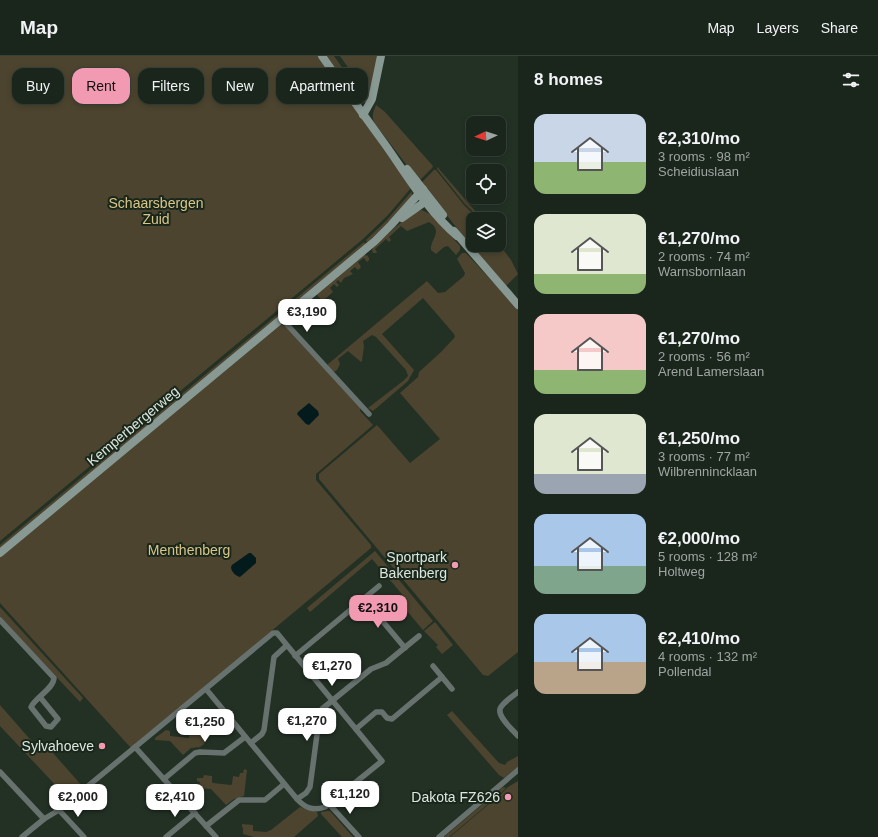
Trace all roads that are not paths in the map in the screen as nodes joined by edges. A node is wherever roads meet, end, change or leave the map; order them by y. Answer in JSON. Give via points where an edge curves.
{"nodes":[{"id":1,"x":322,"y":56,"type":"edge"},
{"id":2,"x":381,"y":56,"type":"edge"},
{"id":3,"x":363,"y":115,"type":"junction"},
{"id":4,"x":420,"y":191,"type":"junction"},
{"id":5,"x":427,"y":200,"type":"junction"},
{"id":6,"x":391,"y":225,"type":"junction"},
{"id":7,"x":518,"y":305,"type":"edge"},
{"id":8,"x":282,"y":318,"type":"junction"},
{"id":9,"x":369,"y":414,"type":"dead end"},
{"id":10,"x":0,"y":553,"type":"edge"},
{"id":11,"x":379,"y":586,"type":"dead end"},
{"id":12,"x":364,"y":599,"type":"junction"},
{"id":13,"x":0,"y":620,"type":"edge"},
{"id":14,"x":419,"y":636,"type":"dead end"},
{"id":15,"x":286,"y":646,"type":"junction"},
{"id":16,"x":405,"y":648,"type":"junction"},
{"id":17,"x":295,"y":656,"type":"junction"},
{"id":18,"x":433,"y":666,"type":"dead end"},
{"id":19,"x":442,"y":677,"type":"junction"},
{"id":20,"x":206,"y":688,"type":"junction"},
{"id":21,"x":452,"y":689,"type":"dead end"},
{"id":22,"x":518,"y":692,"type":"edge"},
{"id":23,"x":40,"y":697,"type":"junction"},
{"id":24,"x":511,"y":698,"type":"junction"},
{"id":25,"x":332,"y":700,"type":"junction"},
{"id":26,"x":518,"y":702,"type":"edge"},
{"id":27,"x":356,"y":729,"type":"junction"},
{"id":28,"x":518,"y":736,"type":"edge"},
{"id":29,"x":245,"y":737,"type":"junction"},
{"id":30,"x":251,"y":744,"type":"junction"},
{"id":31,"x":135,"y":748,"type":"junction"},
{"id":32,"x":518,"y":770,"type":"edge"},
{"id":33,"x":0,"y":772,"type":"edge"},
{"id":34,"x":164,"y":779,"type":"junction"},
{"id":35,"x":284,"y":784,"type":"junction"},
{"id":36,"x":297,"y":799,"type":"junction"},
{"id":37,"x":329,"y":804,"type":"junction"},
{"id":38,"x":59,"y":810,"type":"junction"},
{"id":39,"x":194,"y":814,"type":"junction"},
{"id":40,"x":44,"y":819,"type":"junction"},
{"id":41,"x":206,"y":826,"type":"junction"},
{"id":42,"x":22,"y":837,"type":"edge"},
{"id":43,"x":84,"y":837,"type":"edge"},
{"id":44,"x":166,"y":837,"type":"edge"},
{"id":45,"x":216,"y":837,"type":"edge"},
{"id":46,"x":359,"y":837,"type":"edge"},
{"id":47,"x":439,"y":837,"type":"edge"}],
"edges":[{"from":1,"to":3,"type":"main road"},
{"from":2,"to":3,"type":"main road","via":[[372,99]]},
{"from":3,"to":4,"type":"main road"},
{"from":4,"to":5,"type":"main road"},
{"from":4,"to":6,"type":"main road","name":"Kemperbergerweg"},
{"from":5,"to":6,"type":"main road","name":"Kemperbergerweg"},
{"from":5,"to":7,"type":"main road","via":[[446,226]]},
{"from":6,"to":8,"type":"main road","name":"Kemperbergerweg"},
{"from":8,"to":9,"type":"street"},
{"from":8,"to":10,"type":"main road","name":"Kemperbergerweg"},
{"from":11,"to":12,"type":"street"},
{"from":12,"to":16,"type":"street"},
{"from":12,"to":17,"type":"street"},
{"from":13,"to":23,"type":"street","via":[[54,678]]},
{"from":14,"to":16,"type":"street"},
{"from":15,"to":17,"type":"street"},
{"from":15,"to":20,"type":"street","via":[[277,633],[273,633]]},
{"from":15,"to":30,"type":"street","via":[[274,657],[264,730]]},
{"from":16,"to":25,"type":"street","via":[[386,663],[371,669]]},
{"from":17,"to":25,"type":"street"},
{"from":18,"to":19,"type":"street"},
{"from":19,"to":21,"type":"street"},
{"from":19,"to":27,"type":"street","via":[[392,719],[387,718],[382,712],[376,712]]},
{"from":20,"to":29,"type":"street"},
{"from":20,"to":31,"type":"street"},
{"from":22,"to":24,"type":"street"},
{"from":23,"to":23,"type":"street","via":[[31,708],[49,727],[58,719]]},
{"from":24,"to":26,"type":"street"},
{"from":24,"to":28,"type":"street","via":[[499,711],[501,717]]},
{"from":25,"to":27,"type":"street"},
{"from":25,"to":36,"type":"street","via":[[320,712],[310,787]]},
{"from":27,"to":37,"type":"street","via":[[382,761]]},
{"from":29,"to":30,"type":"street"},
{"from":29,"to":34,"type":"street","via":[[224,753],[195,753]]},
{"from":30,"to":35,"type":"street"},
{"from":31,"to":34,"type":"street"},
{"from":31,"to":38,"type":"street"},
{"from":32,"to":47,"type":"street"},
{"from":33,"to":40,"type":"street"},
{"from":34,"to":39,"type":"street"},
{"from":35,"to":36,"type":"street"},
{"from":35,"to":41,"type":"street","via":[[265,800],[239,800]]},
{"from":36,"to":37,"type":"street","via":[[302,805],[310,808],[322,808]]},
{"from":37,"to":46,"type":"street"},
{"from":38,"to":40,"type":"street"},
{"from":38,"to":43,"type":"street"},
{"from":39,"to":41,"type":"street"},
{"from":39,"to":44,"type":"street"},
{"from":40,"to":42,"type":"street"},
{"from":41,"to":45,"type":"street"}]}
